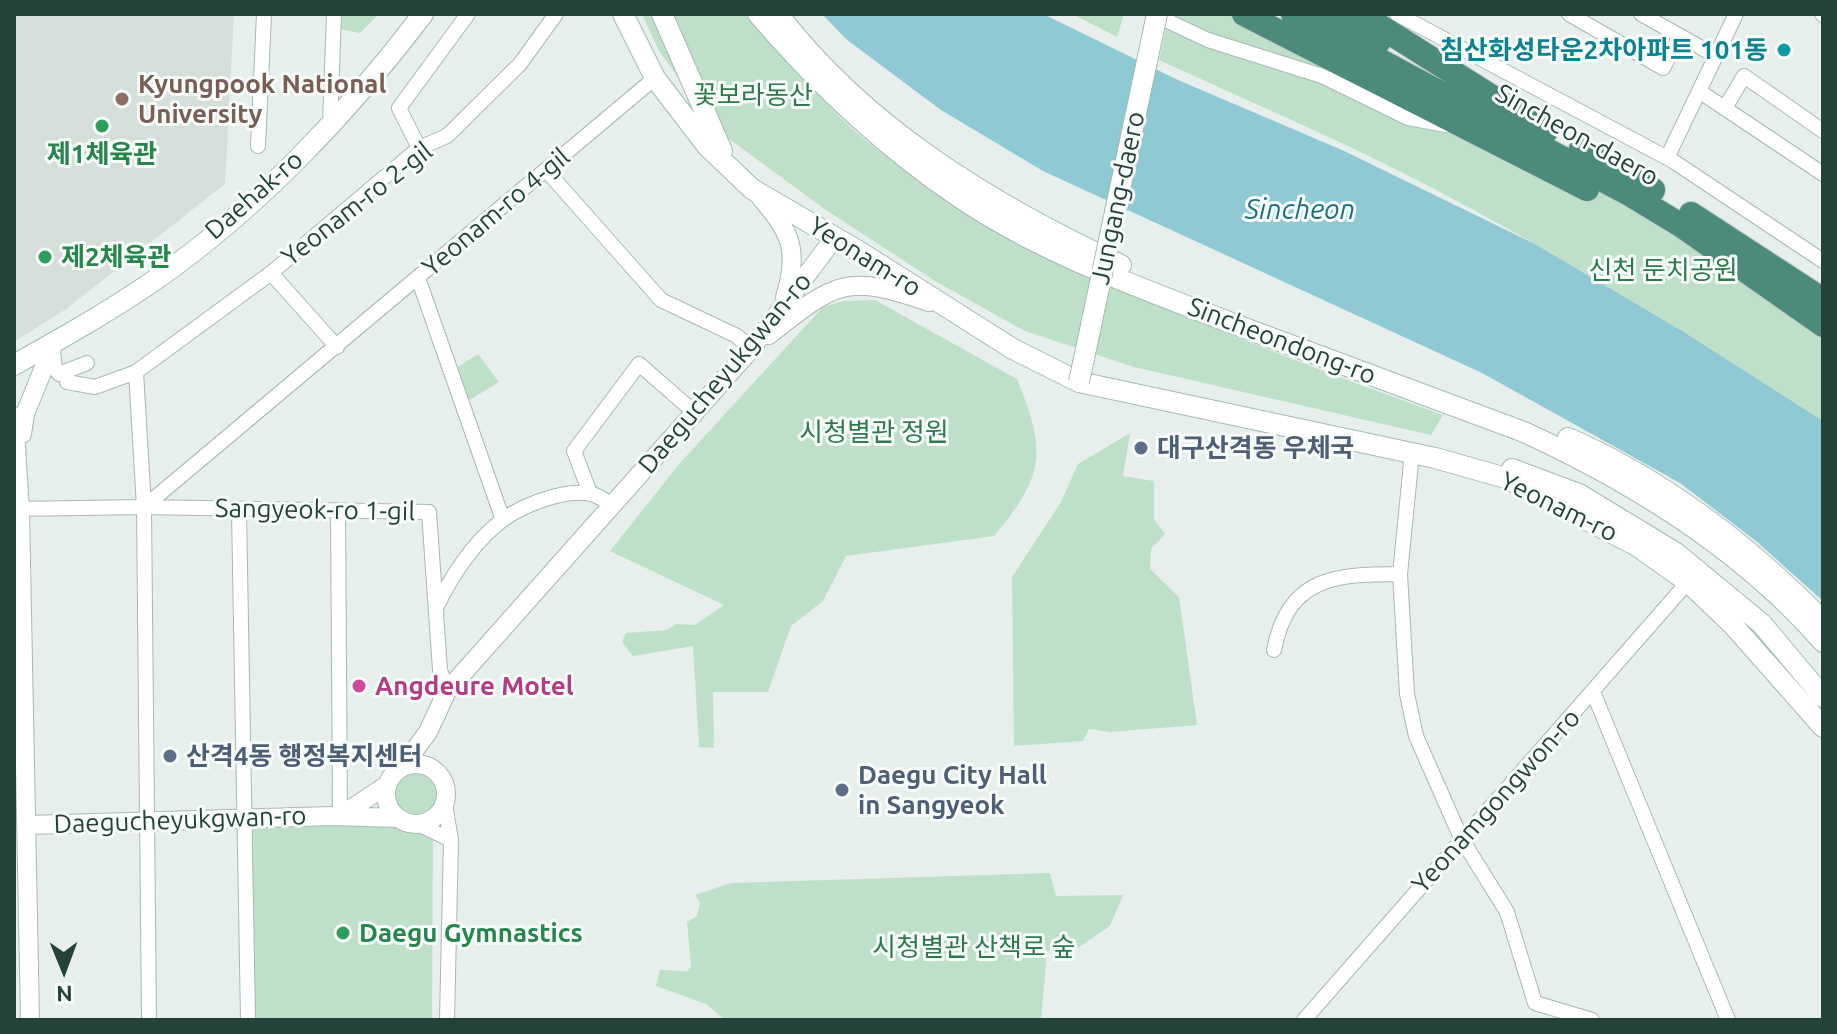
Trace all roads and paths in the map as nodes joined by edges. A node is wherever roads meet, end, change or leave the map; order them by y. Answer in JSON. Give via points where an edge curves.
{"nodes":[{"id":1,"x":264,"y":14,"type":"edge"},
{"id":2,"x":334,"y":14,"type":"edge"},
{"id":3,"x":423,"y":14,"type":"edge"},
{"id":4,"x":468,"y":14,"type":"edge"},
{"id":5,"x":556,"y":14,"type":"edge"},
{"id":6,"x":623,"y":14,"type":"edge"},
{"id":7,"x":662,"y":14,"type":"edge"},
{"id":8,"x":758,"y":14,"type":"edge"},
{"id":9,"x":778,"y":14,"type":"edge"},
{"id":10,"x":1155,"y":14,"type":"edge"},
{"id":11,"x":1244,"y":14,"type":"edge"},
{"id":12,"x":1293,"y":14,"type":"edge"},
{"id":13,"x":1329,"y":14,"type":"edge"},
{"id":14,"x":1359,"y":14,"type":"edge"},
{"id":15,"x":1397,"y":14,"type":"edge"},
{"id":16,"x":1569,"y":14,"type":"edge"},
{"id":17,"x":1641,"y":14,"type":"edge"},
{"id":18,"x":1736,"y":14,"type":"edge"},
{"id":19,"x":1680,"y":36,"type":"junction"},
{"id":20,"x":1716,"y":56,"type":"junction"},
{"id":21,"x":655,"y":78,"type":"junction"},
{"id":22,"x":1699,"y":91,"type":"junction"},
{"id":23,"x":1725,"y":108,"type":"junction"},
{"id":24,"x":330,"y":125,"type":"junction"},
{"id":25,"x":1470,"y":129,"type":"junction"},
{"id":26,"x":1546,"y":131,"type":"junction"},
{"id":27,"x":1823,"y":131,"type":"edge"},
{"id":28,"x":258,"y":146,"type":"dead end"},
{"id":29,"x":419,"y":148,"type":"junction"},
{"id":30,"x":1667,"y":158,"type":"junction"},
{"id":31,"x":728,"y":165,"type":"junction"},
{"id":32,"x":546,"y":170,"type":"junction"},
{"id":33,"x":1823,"y":174,"type":"edge"},
{"id":34,"x":752,"y":189,"type":"junction"},
{"id":35,"x":1665,"y":215,"type":"junction"},
{"id":36,"x":835,"y":237,"type":"junction"},
{"id":37,"x":1823,"y":261,"type":"edge"},
{"id":38,"x":271,"y":273,"type":"junction"},
{"id":39,"x":418,"y":278,"type":"junction"},
{"id":40,"x":1823,"y":300,"type":"edge"},
{"id":41,"x":782,"y":308,"type":"junction"},
{"id":42,"x":947,"y":308,"type":"junction"},
{"id":43,"x":1823,"y":325,"type":"edge"},
{"id":44,"x":53,"y":345,"type":"junction"},
{"id":45,"x":337,"y":347,"type":"junction"},
{"id":46,"x":751,"y":349,"type":"junction"},
{"id":47,"x":87,"y":363,"type":"dead end"},
{"id":48,"x":14,"y":365,"type":"edge"},
{"id":49,"x":136,"y":372,"type":"junction"},
{"id":50,"x":67,"y":382,"type":"dead end"},
{"id":51,"x":1079,"y":382,"type":"junction"},
{"id":52,"x":1179,"y":404,"type":"junction"},
{"id":53,"x":694,"y":412,"type":"junction"},
{"id":54,"x":14,"y":416,"type":"edge"},
{"id":55,"x":1412,"y":453,"type":"junction"},
{"id":56,"x":18,"y":461,"type":"junction"},
{"id":57,"x":590,"y":493,"type":"junction"},
{"id":58,"x":144,"y":507,"type":"junction"},
{"id":59,"x":613,"y":507,"type":"junction"},
{"id":60,"x":17,"y":510,"type":"edge"},
{"id":61,"x":239,"y":510,"type":"junction"},
{"id":62,"x":338,"y":510,"type":"junction"},
{"id":63,"x":503,"y":520,"type":"junction"},
{"id":64,"x":1400,"y":574,"type":"junction"},
{"id":65,"x":1688,"y":582,"type":"junction"},
{"id":66,"x":436,"y":608,"type":"junction"},
{"id":67,"x":1823,"y":621,"type":"edge"},
{"id":68,"x":1823,"y":642,"type":"edge"},
{"id":69,"x":1274,"y":650,"type":"dead end"},
{"id":70,"x":447,"y":691,"type":"junction"},
{"id":71,"x":1593,"y":692,"type":"junction"},
{"id":72,"x":1823,"y":697,"type":"edge"},
{"id":73,"x":1823,"y":727,"type":"edge"},
{"id":74,"x":428,"y":732,"type":"junction"},
{"id":75,"x":402,"y":767,"type":"junction"},
{"id":76,"x":436,"y":771,"type":"junction"},
{"id":77,"x":387,"y":785,"type":"junction"},
{"id":78,"x":445,"y":804,"type":"junction"},
{"id":79,"x":336,"y":816,"type":"junction"},
{"id":80,"x":246,"y":818,"type":"junction"},
{"id":81,"x":398,"y":818,"type":"junction"},
{"id":82,"x":146,"y":822,"type":"junction"},
{"id":83,"x":418,"y":824,"type":"junction"},
{"id":84,"x":21,"y":825,"type":"edge"},
{"id":85,"x":1461,"y":838,"type":"junction"},
{"id":86,"x":451,"y":840,"type":"junction"},
{"id":87,"x":1535,"y":1003,"type":"junction"},
{"id":88,"x":30,"y":1020,"type":"edge"},
{"id":89,"x":149,"y":1020,"type":"edge"},
{"id":90,"x":248,"y":1020,"type":"edge"},
{"id":91,"x":447,"y":1020,"type":"edge"},
{"id":92,"x":1304,"y":1020,"type":"edge"},
{"id":93,"x":1532,"y":1020,"type":"edge"},
{"id":94,"x":1592,"y":1020,"type":"edge"},
{"id":95,"x":1728,"y":1020,"type":"edge"}],
"edges":[{"from":1,"to":28,"type":"street","name":"Daehak-ro"},
{"from":2,"to":24,"type":"street"},
{"from":3,"to":24,"type":"main road","name":"Daehak-ro"},
{"from":4,"to":29,"type":"street","via":[[399,108]]},
{"from":5,"to":29,"type":"street","name":"Yeonam-ro 2-gil","via":[[520,64],[447,136]]},
{"from":6,"to":21,"type":"main road","name":"Yeonam-ro"},
{"from":7,"to":31,"type":"main road"},
{"from":8,"to":68,"type":"main road","name":"Sincheondong-ro","via":[[861,122],[1001,223],[1161,296],[1524,432],[1581,459],[1673,512],[1749,570]]},
{"from":9,"to":67,"type":"main road","name":"Sincheondong-ro","via":[[892,128],[1007,208],[1134,270],[1519,415],[1606,454],[1681,500],[1762,561]]},
{"from":10,"to":25,"type":"street","via":[[1196,36],[1322,76],[1408,118]]},
{"from":10,"to":51,"type":"main road","name":"Jungang-daero","bridge":true},
{"from":11,"to":25,"type":"highway"},
{"from":12,"to":35,"type":"highway","name":"Sincheon-daero"},
{"from":13,"to":26,"type":"highway","name":"Sincheon-daero"},
{"from":14,"to":26,"type":"highway"},
{"from":15,"to":30,"type":"street"},
{"from":16,"to":19,"type":"street","via":[[1663,68]]},
{"from":17,"to":19,"type":"street"},
{"from":18,"to":20,"type":"street"},
{"from":19,"to":20,"type":"street"},
{"from":20,"to":22,"type":"street"},
{"from":21,"to":31,"type":"main road","name":"Yeonam-ro"},
{"from":21,"to":32,"type":"street","name":"Yeonam-ro 4-gil"},
{"from":22,"to":23,"type":"street"},
{"from":22,"to":30,"type":"street"},
{"from":23,"to":27,"type":"street","via":[[1744,76]]},
{"from":23,"to":33,"type":"street"},
{"from":24,"to":44,"type":"main road","name":"Daehak-ro","via":[[275,180],[157,279]]},
{"from":25,"to":35,"type":"highway","via":[[1602,196]]},
{"from":26,"to":40,"type":"highway","name":"Sincheon-daero","via":[[1623,172]]},
{"from":29,"to":38,"type":"street","name":"Yeonam-ro 2-gil"},
{"from":30,"to":37,"type":"street"},
{"from":31,"to":34,"type":"main road","name":"Yeonam-ro"},
{"from":32,"to":39,"type":"street","name":"Yeonam-ro 4-gil"},
{"from":32,"to":46,"type":"street","via":[[661,300],[737,336]]},
{"from":34,"to":36,"type":"main road","name":"Yeonam-ro"},
{"from":34,"to":41,"type":"street","via":[[790,238],[792,265]]},
{"from":35,"to":43,"type":"highway","name":"Sincheon-daero"},
{"from":36,"to":41,"type":"street","name":"Daegucheyukgwan-ro"},
{"from":36,"to":42,"type":"main road","name":"Yeonam-ro"},
{"from":38,"to":45,"type":"street"},
{"from":38,"to":49,"type":"street","name":"Yeonam-ro 2-gil"},
{"from":39,"to":45,"type":"street","name":"Yeonam-ro 4-gil"},
{"from":39,"to":63,"type":"street"},
{"from":41,"to":46,"type":"street","name":"Daegucheyukgwan-ro"},
{"from":42,"to":46,"type":"street","via":[[884,286],[845,285],[817,298]]},
{"from":42,"to":51,"type":"main road","name":"Yeonam-ro"},
{"from":44,"to":47,"type":"street","via":[[59,374]]},
{"from":44,"to":48,"type":"main road","name":"Daehak-ro"},
{"from":44,"to":56,"type":"street","via":[[25,414]]},
{"from":45,"to":58,"type":"street","name":"Yeonam-ro 4-gil"},
{"from":46,"to":53,"type":"street","name":"Daegucheyukgwan-ro"},
{"from":49,"to":50,"type":"street","name":"Yeonam-ro 2-gil","via":[[95,387]]},
{"from":49,"to":58,"type":"street"},
{"from":51,"to":52,"type":"main road","name":"Yeonam-ro"},
{"from":52,"to":55,"type":"main road","name":"Yeonam-ro"},
{"from":52,"to":72,"type":"main road","name":"Yeonam-ro","via":[[1305,420],[1473,454],[1579,494],[1676,553],[1762,624]]},
{"from":53,"to":57,"type":"street","via":[[639,364],[574,451]]},
{"from":53,"to":59,"type":"street","name":"Daegucheyukgwan-ro"},
{"from":54,"to":56,"type":"street"},
{"from":55,"to":64,"type":"street"},
{"from":55,"to":65,"type":"main road","name":"Yeonam-ro","via":[[1506,478],[1637,546]]},
{"from":56,"to":60,"type":"street"},
{"from":57,"to":59,"type":"street"},
{"from":57,"to":63,"type":"street","via":[[539,502]]},
{"from":58,"to":60,"type":"street","name":"Sangyeok-ro 1-gil"},
{"from":58,"to":61,"type":"street","name":"Sangyeok-ro 1-gil"},
{"from":58,"to":82,"type":"street"},
{"from":59,"to":70,"type":"street","name":"Daegucheyukgwan-ro"},
{"from":60,"to":84,"type":"street"},
{"from":61,"to":62,"type":"street","name":"Sangyeok-ro 1-gil"},
{"from":61,"to":80,"type":"street"},
{"from":62,"to":66,"type":"street","name":"Sangyeok-ro 1-gil","via":[[429,512]]},
{"from":62,"to":79,"type":"street"},
{"from":63,"to":66,"type":"street","via":[[469,556]]},
{"from":64,"to":69,"type":"street","via":[[1329,580],[1301,593],[1280,620]]},
{"from":64,"to":85,"type":"street","via":[[1407,694],[1416,736]]},
{"from":65,"to":71,"type":"street","name":"Yeonamgongwon-ro"},
{"from":65,"to":73,"type":"main road","name":"Yeonam-ro"},
{"from":66,"to":70,"type":"street","name":"Sangyeok-ro 1-gil","via":[[440,670]]},
{"from":70,"to":74,"type":"street","name":"Daegucheyukgwan-ro"},
{"from":71,"to":85,"type":"street","name":"Yeonamgongwon-ro"},
{"from":71,"to":95,"type":"street"},
{"from":74,"to":75,"type":"street","name":"Daegucheyukgwan-ro"},
{"from":74,"to":76,"type":"street"},
{"from":75,"to":76,"type":"street","via":[[420,764]]},
{"from":75,"to":77,"type":"street"},
{"from":76,"to":78,"type":"street","via":[[446,786]]},
{"from":77,"to":79,"type":"street"},
{"from":77,"to":81,"type":"street","via":[[387,803]]},
{"from":78,"to":83,"type":"street","via":[[435,818]]},
{"from":78,"to":86,"type":"street"},
{"from":79,"to":80,"type":"street","name":"Daegucheyukgwan-ro"},
{"from":79,"to":81,"type":"street","name":"Daegucheyukgwan-ro"},
{"from":80,"to":82,"type":"street","name":"Daegucheyukgwan-ro"},
{"from":80,"to":90,"type":"street"},
{"from":81,"to":83,"type":"street"},
{"from":82,"to":84,"type":"street","name":"Daegucheyukgwan-ro"},
{"from":82,"to":89,"type":"street"},
{"from":83,"to":86,"type":"street"},
{"from":84,"to":88,"type":"street"},
{"from":85,"to":87,"type":"street","via":[[1507,912]]},
{"from":85,"to":92,"type":"street","name":"Yeonamgongwon-ro"},
{"from":86,"to":91,"type":"street"},
{"from":87,"to":93,"type":"street"},
{"from":87,"to":94,"type":"street"}]}
